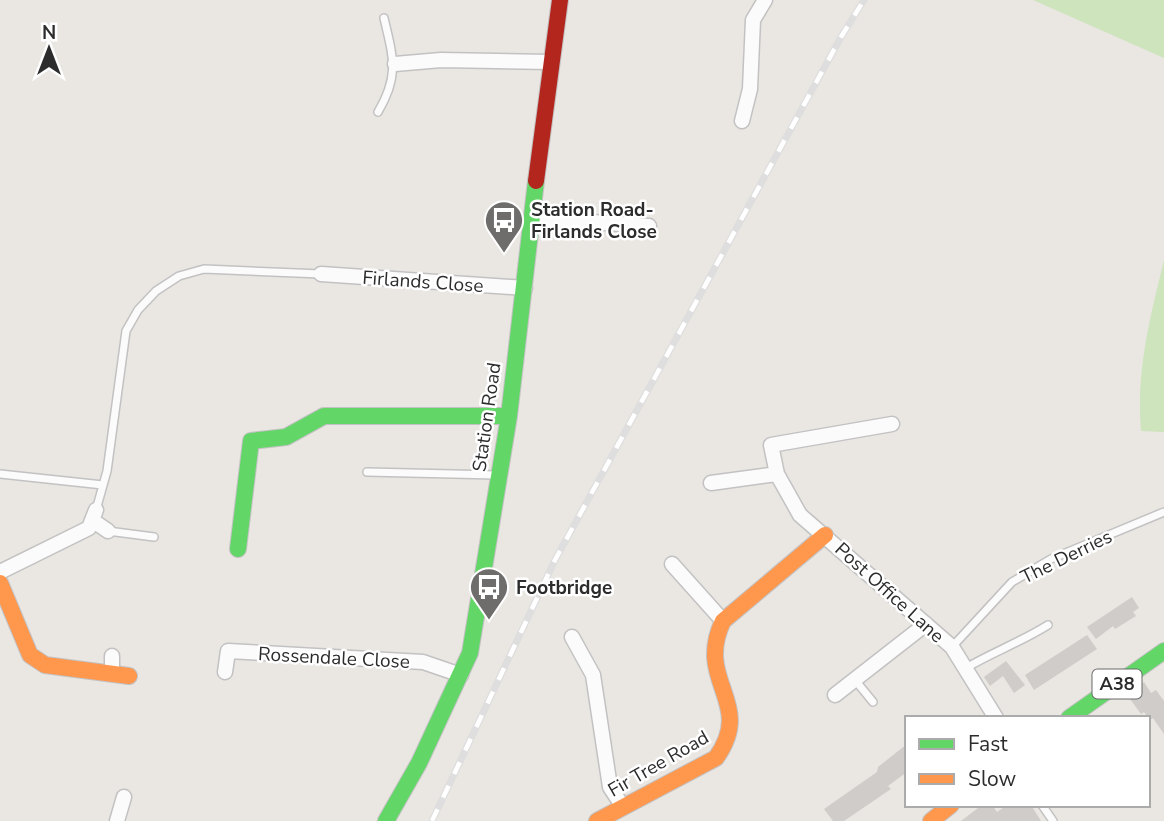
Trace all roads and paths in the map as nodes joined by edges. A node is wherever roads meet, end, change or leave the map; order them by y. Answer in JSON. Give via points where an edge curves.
{"nodes":[{"id":1,"x":560,"y":0,"type":"edge"},
{"id":2,"x":765,"y":0,"type":"edge"},
{"id":3,"x":384,"y":18,"type":"dead end"},
{"id":4,"x":550,"y":62,"type":"junction"},
{"id":5,"x":395,"y":64,"type":"junction"},
{"id":6,"x":378,"y":112,"type":"dead end"},
{"id":7,"x":742,"y":121,"type":"dead end"},
{"id":8,"x":535,"y":218,"type":"junction"},
{"id":9,"x":649,"y":226,"type":"dead end"},
{"id":10,"x":321,"y":274,"type":"joint"},
{"id":11,"x":525,"y":288,"type":"junction"},
{"id":12,"x":509,"y":416,"type":"junction"},
{"id":13,"x":892,"y":424,"type":"dead end"},
{"id":14,"x":367,"y":472,"type":"dead end"},
{"id":15,"x":0,"y":474,"type":"edge"},
{"id":16,"x":777,"y":474,"type":"junction"},
{"id":17,"x":499,"y":475,"type":"junction"},
{"id":18,"x":711,"y":483,"type":"dead end"},
{"id":19,"x":103,"y":485,"type":"junction"},
{"id":20,"x":1164,"y":512,"type":"edge"},
{"id":21,"x":94,"y":515,"type":"junction"},
{"id":22,"x":108,"y":531,"type":"joint"},
{"id":23,"x":825,"y":535,"type":"junction"},
{"id":24,"x":154,"y":537,"type":"dead end"},
{"id":25,"x":238,"y":549,"type":"dead end"},
{"id":26,"x":673,"y":564,"type":"dead end"},
{"id":27,"x":0,"y":572,"type":"edge"},
{"id":28,"x":0,"y":583,"type":"edge"},
{"id":29,"x":723,"y":621,"type":"junction"},
{"id":30,"x":926,"y":624,"type":"junction"},
{"id":31,"x":1048,"y":625,"type":"dead end"},
{"id":32,"x":572,"y":637,"type":"dead end"},
{"id":33,"x":952,"y":647,"type":"junction"},
{"id":34,"x":1164,"y":650,"type":"edge"},
{"id":35,"x":112,"y":656,"type":"dead end"},
{"id":36,"x":965,"y":669,"type":"junction"},
{"id":37,"x":225,"y":672,"type":"dead end"},
{"id":38,"x":111,"y":673,"type":"junction"},
{"id":39,"x":129,"y":676,"type":"dead end"},
{"id":40,"x":461,"y":676,"type":"junction"},
{"id":41,"x":855,"y":680,"type":"junction"},
{"id":42,"x":835,"y":695,"type":"dead end"},
{"id":43,"x":873,"y":702,"type":"dead end"},
{"id":44,"x":995,"y":716,"type":"edge"},
{"id":45,"x":1072,"y":716,"type":"edge"},
{"id":46,"x":124,"y":797,"type":"dead end"},
{"id":47,"x":623,"y":807,"type":"junction"},
{"id":48,"x":948,"y":807,"type":"edge"},
{"id":49,"x":117,"y":821,"type":"edge"},
{"id":50,"x":386,"y":821,"type":"edge"},
{"id":51,"x":597,"y":821,"type":"edge"},
{"id":52,"x":931,"y":821,"type":"edge"}],
"edges":[{"from":1,"to":4,"type":"street","name":"Station Road"},
{"from":2,"to":7,"type":"street","via":[[753,20],[750,89]]},
{"from":3,"to":5,"type":"lane"},
{"from":4,"to":5,"type":"street"},
{"from":4,"to":8,"type":"street","name":"Station Road"},
{"from":5,"to":6,"type":"lane"},
{"from":8,"to":9,"type":"street"},
{"from":8,"to":11,"type":"street","name":"Station Road"},
{"from":10,"to":11,"type":"street","name":"Firlands Close"},
{"from":10,"to":19,"type":"lane","via":[[204,269],[179,276],[156,291],[126,331]]},
{"from":11,"to":12,"type":"street","name":"Station Road"},
{"from":12,"to":17,"type":"street","name":"Station Road"},
{"from":12,"to":25,"type":"street","via":[[324,416],[286,437],[251,441]]},
{"from":13,"to":16,"type":"street","via":[[771,445]]},
{"from":14,"to":17,"type":"lane"},
{"from":15,"to":19,"type":"lane"},
{"from":16,"to":18,"type":"street"},
{"from":16,"to":23,"type":"street","name":"Post Office Lane","via":[[800,515]]},
{"from":17,"to":40,"type":"street","name":"Station Road","via":[[479,607]]},
{"from":19,"to":21,"type":"lane"},
{"from":20,"to":33,"type":"lane","name":"The Derries","via":[[1051,559],[1012,582]]},
{"from":21,"to":22,"type":"street"},
{"from":21,"to":27,"type":"street","via":[[89,528]]},
{"from":22,"to":24,"type":"lane"},
{"from":23,"to":29,"type":"street"},
{"from":23,"to":30,"type":"street","name":"Post Office Lane"},
{"from":26,"to":29,"type":"street"},
{"from":28,"to":38,"type":"street","via":[[30,655],[45,665]]},
{"from":29,"to":47,"type":"street","name":"Fir Tree Road","via":[[713,657],[733,722],[728,746],[716,758]]},
{"from":30,"to":33,"type":"street","name":"Post Office Lane"},
{"from":30,"to":41,"type":"street"},
{"from":31,"to":36,"type":"lane"},
{"from":32,"to":47,"type":"street","via":[[593,675],[610,786]]},
{"from":33,"to":36,"type":"street","name":"Post Office Lane"},
{"from":34,"to":45,"type":"street","number":"A38"},
{"from":35,"to":38,"type":"street"},
{"from":36,"to":44,"type":"street","name":"Post Office Lane"},
{"from":37,"to":40,"type":"street","name":"Rossendale Close","via":[[228,650],[423,662]]},
{"from":38,"to":39,"type":"street"},
{"from":40,"to":50,"type":"street","name":"Station Road"},
{"from":41,"to":42,"type":"street"},
{"from":41,"to":43,"type":"lane"},
{"from":46,"to":49,"type":"street"},
{"from":47,"to":51,"type":"street","name":"Fir Tree Road"},
{"from":48,"to":52,"type":"street"}]}
